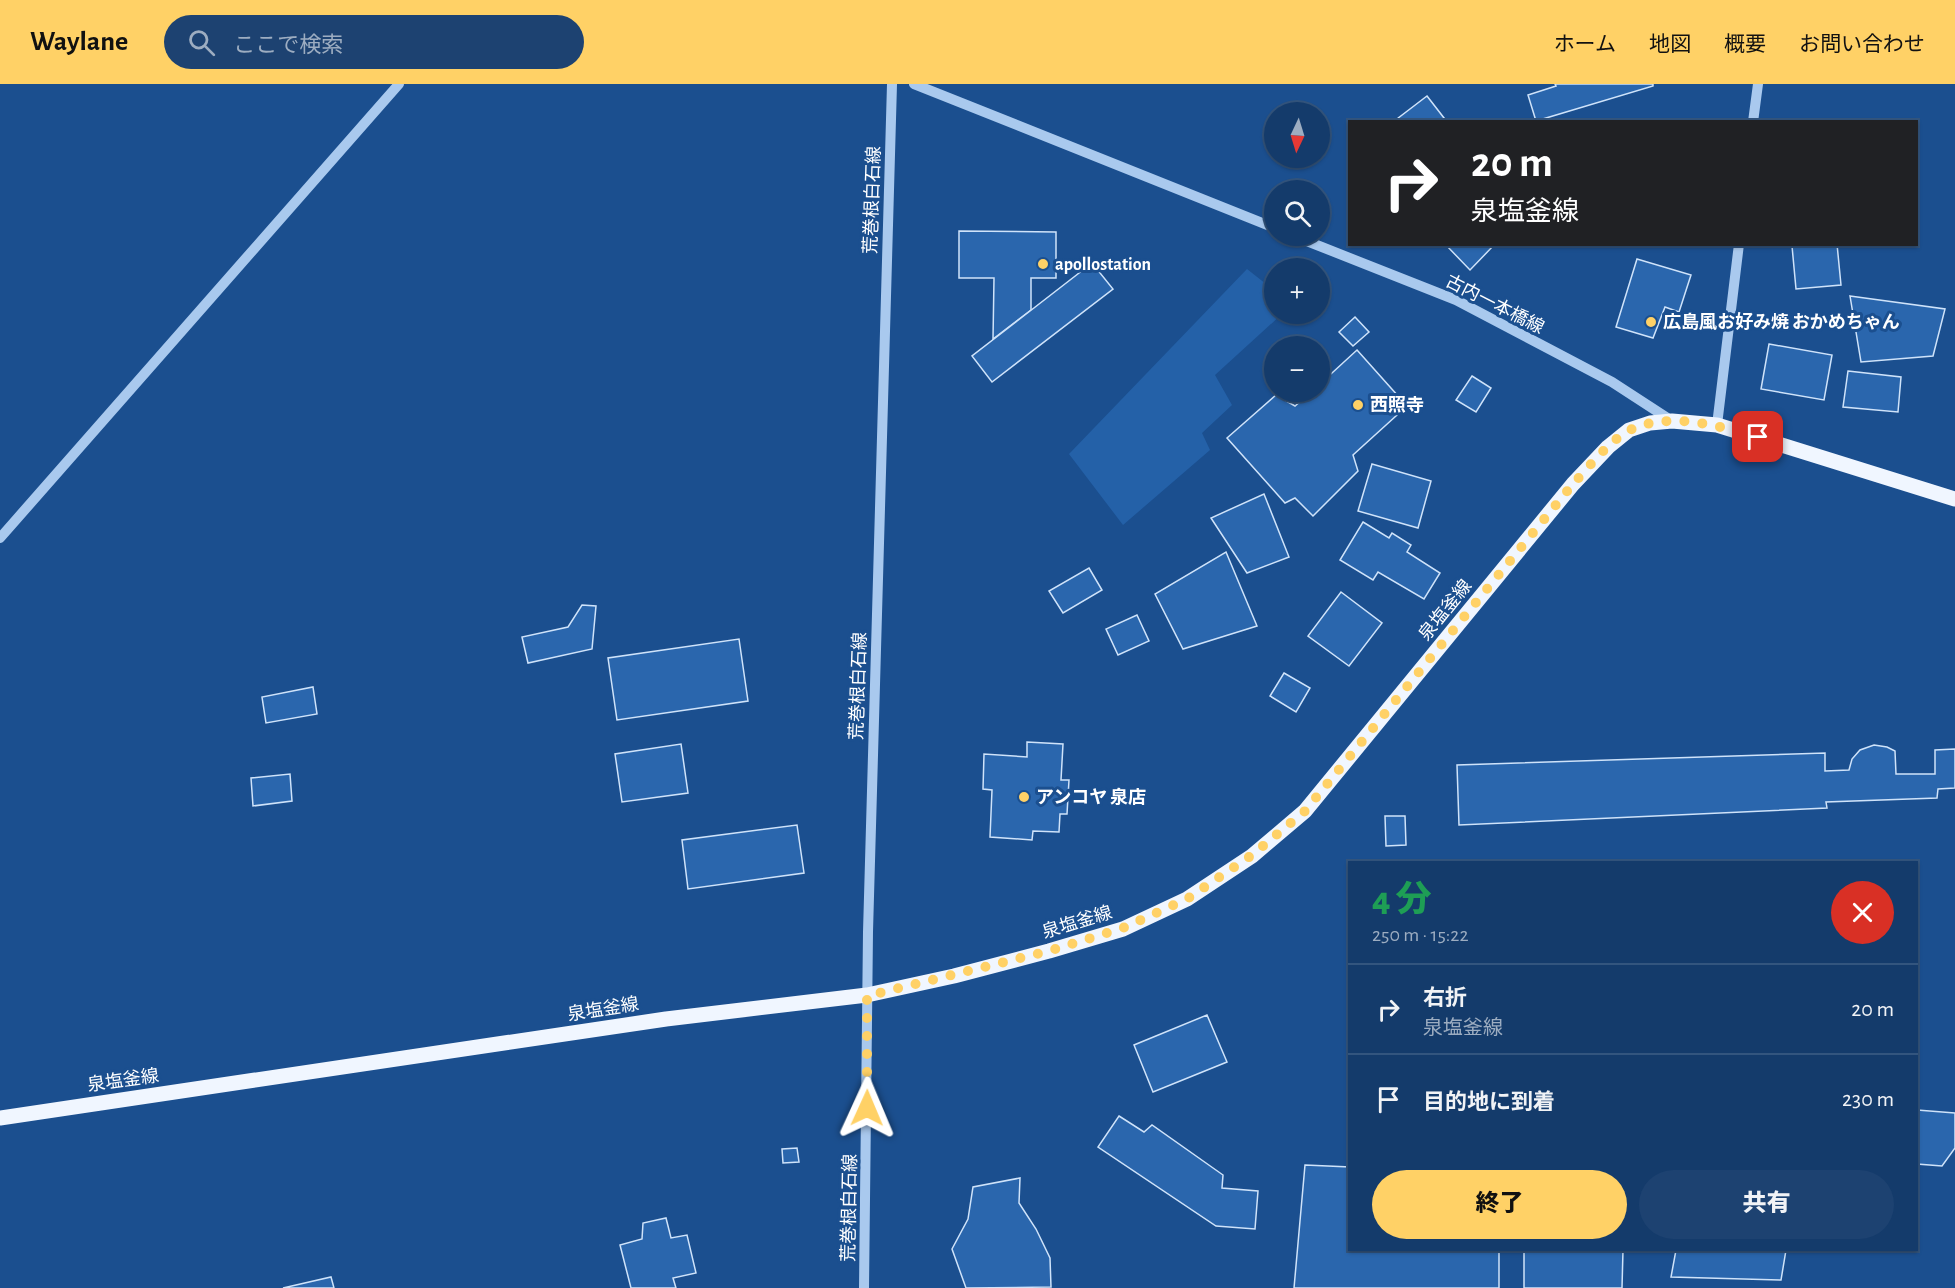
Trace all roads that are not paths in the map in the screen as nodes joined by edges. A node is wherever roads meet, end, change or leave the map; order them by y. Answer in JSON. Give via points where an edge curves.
{"nodes":[{"id":1,"x":399,"y":84,"type":"edge"},
{"id":2,"x":892,"y":84,"type":"edge"},
{"id":3,"x":914,"y":84,"type":"edge"},
{"id":4,"x":1758,"y":84,"type":"edge"},
{"id":5,"x":1753,"y":120,"type":"edge"},
{"id":6,"x":1264,"y":224,"type":"edge"},
{"id":7,"x":1319,"y":246,"type":"edge"},
{"id":8,"x":1739,"y":246,"type":"edge"},
{"id":9,"x":1672,"y":421,"type":"junction"},
{"id":10,"x":1717,"y":425,"type":"junction"},
{"id":11,"x":1955,"y":499,"type":"edge"},
{"id":12,"x":0,"y":538,"type":"edge"},
{"id":13,"x":867,"y":996,"type":"junction"},
{"id":14,"x":0,"y":1118,"type":"edge"},
{"id":15,"x":864,"y":1288,"type":"edge"}],
"edges":[{"from":1,"to":12,"type":"street"},
{"from":2,"to":13,"type":"street","name":"荒巻根白石線"},
{"from":3,"to":6,"type":"street"},
{"from":4,"to":5,"type":"street"},
{"from":7,"to":9,"type":"street","name":"古内一本橋線","via":[[1456,300],[1612,382]]},
{"from":8,"to":10,"type":"street"},
{"from":9,"to":10,"type":"main road","name":"泉塩釜線"},
{"from":9,"to":13,"type":"main road","name":"泉塩釜線","via":[[1629,430],[1608,447],[1573,484],[1305,811],[1252,855],[1187,899],[1123,928],[1049,951]]},
{"from":10,"to":11,"type":"main road","name":"泉塩釜線"},
{"from":13,"to":14,"type":"main road","name":"泉塩釜線","via":[[666,1019]]},
{"from":13,"to":15,"type":"street","name":"荒巻根白石線"}]}
